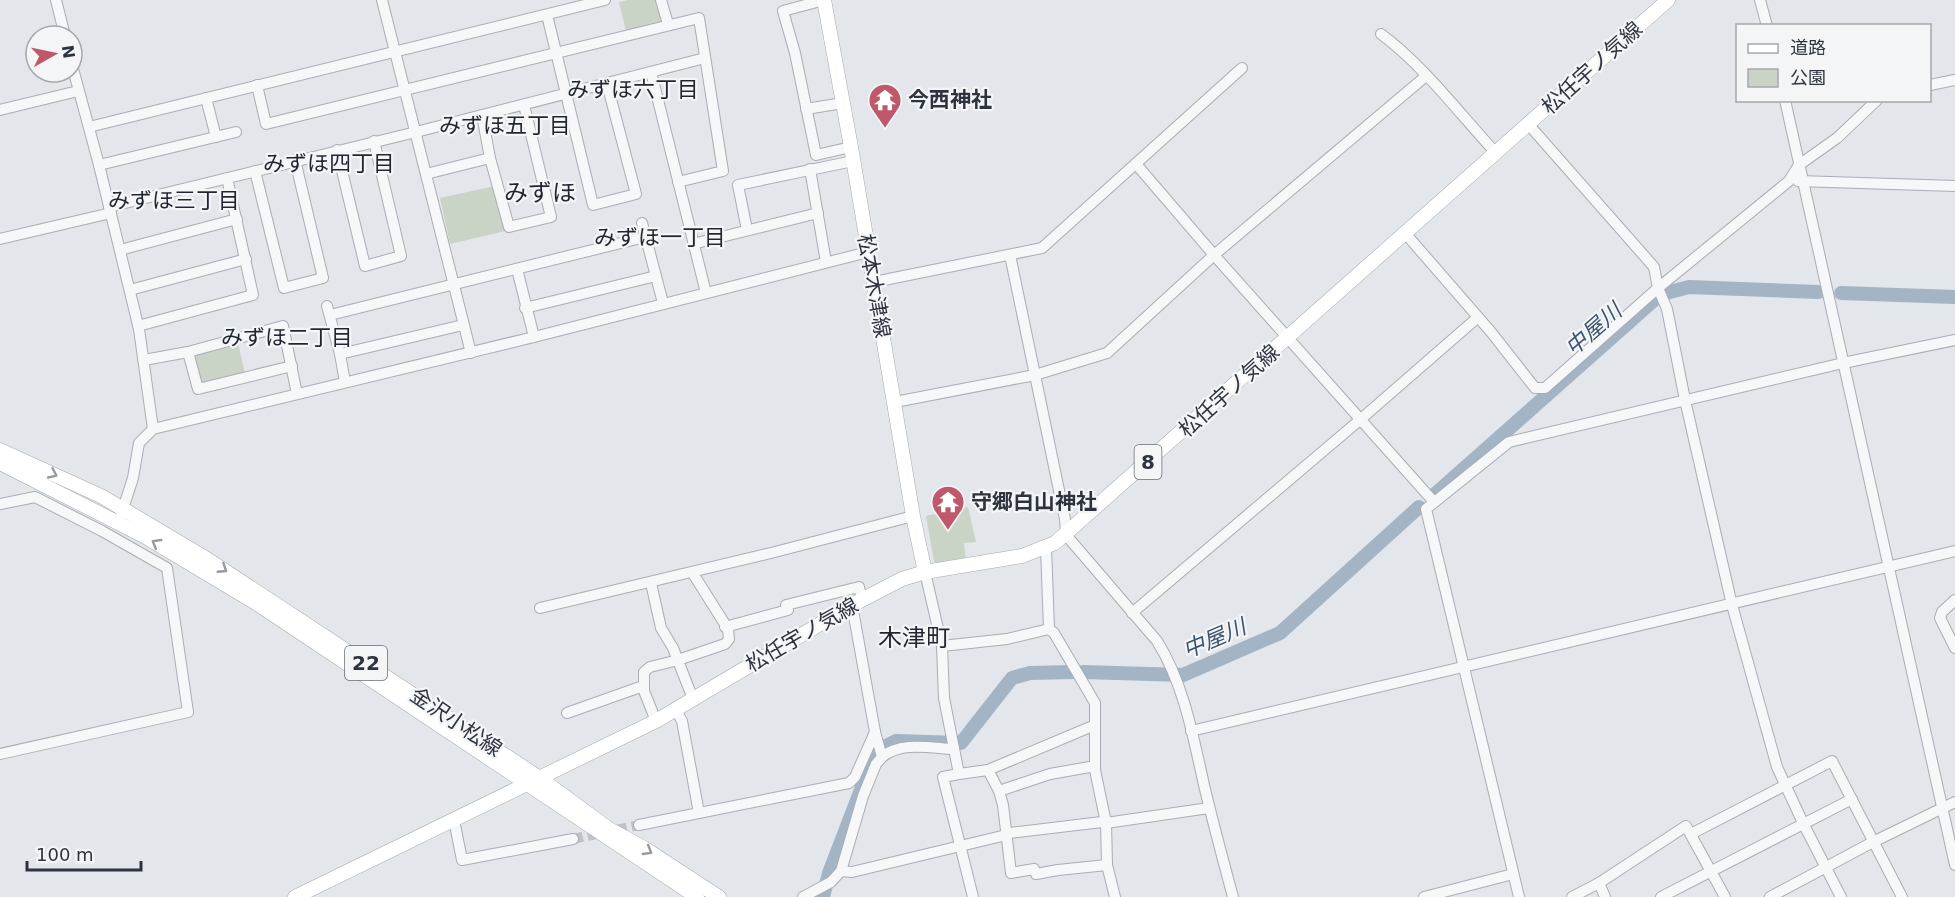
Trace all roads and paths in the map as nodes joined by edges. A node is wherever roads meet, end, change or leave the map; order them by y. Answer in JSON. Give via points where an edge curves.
{"nodes":[{"id":1,"x":57,"y":0,"type":"edge"},
{"id":2,"x":382,"y":0,"type":"edge"},
{"id":3,"x":605,"y":0,"type":"edge"},
{"id":4,"x":661,"y":0,"type":"edge"},
{"id":5,"x":824,"y":0,"type":"edge"},
{"id":6,"x":1668,"y":0,"type":"edge"},
{"id":7,"x":1760,"y":0,"type":"edge"},
{"id":8,"x":547,"y":15,"type":"junction"},
{"id":9,"x":62,"y":24,"type":"edge"},
{"id":10,"x":668,"y":24,"type":"junction"},
{"id":11,"x":1766,"y":24,"type":"edge"},
{"id":12,"x":1381,"y":34,"type":"dead end"},
{"id":13,"x":396,"y":52,"type":"junction"},
{"id":14,"x":555,"y":52,"type":"junction"},
{"id":15,"x":705,"y":58,"type":"junction"},
{"id":16,"x":1242,"y":68,"type":"dead end"},
{"id":17,"x":651,"y":72,"type":"junction"},
{"id":18,"x":1426,"y":76,"type":"junction"},
{"id":19,"x":1955,"y":80,"type":"edge"},
{"id":20,"x":76,"y":84,"type":"edge"},
{"id":21,"x":607,"y":84,"type":"junction"},
{"id":22,"x":1931,"y":85,"type":"edge"},
{"id":23,"x":257,"y":86,"type":"junction"},
{"id":24,"x":404,"y":90,"type":"junction"},
{"id":25,"x":78,"y":91,"type":"junction"},
{"id":26,"x":566,"y":93,"type":"junction"},
{"id":27,"x":206,"y":98,"type":"junction"},
{"id":28,"x":1785,"y":102,"type":"edge"},
{"id":29,"x":1875,"y":102,"type":"edge"},
{"id":30,"x":843,"y":103,"type":"junction"},
{"id":31,"x":524,"y":105,"type":"junction"},
{"id":32,"x":806,"y":109,"type":"junction"},
{"id":33,"x":0,"y":110,"type":"edge"},
{"id":34,"x":482,"y":115,"type":"junction"},
{"id":35,"x":1529,"y":125,"type":"junction"},
{"id":36,"x":89,"y":127,"type":"junction"},
{"id":37,"x":236,"y":132,"type":"dead end"},
{"id":38,"x":416,"y":132,"type":"junction"},
{"id":39,"x":216,"y":137,"type":"junction"},
{"id":40,"x":374,"y":141,"type":"junction"},
{"id":41,"x":851,"y":147,"type":"junction"},
{"id":42,"x":337,"y":150,"type":"junction"},
{"id":43,"x":1495,"y":152,"type":"junction"},
{"id":44,"x":490,"y":158,"type":"junction"},
{"id":45,"x":295,"y":160,"type":"junction"},
{"id":46,"x":854,"y":161,"type":"junction"},
{"id":47,"x":1136,"y":164,"type":"junction"},
{"id":48,"x":99,"y":165,"type":"junction"},
{"id":49,"x":1799,"y":165,"type":"junction"},
{"id":50,"x":810,"y":169,"type":"junction"},
{"id":51,"x":255,"y":171,"type":"junction"},
{"id":52,"x":426,"y":174,"type":"junction"},
{"id":53,"x":226,"y":178,"type":"junction"},
{"id":54,"x":1789,"y":181,"type":"junction"},
{"id":55,"x":678,"y":182,"type":"junction"},
{"id":56,"x":1803,"y":182,"type":"junction"},
{"id":57,"x":1955,"y":186,"type":"edge"},
{"id":58,"x":110,"y":210,"type":"junction"},
{"id":59,"x":818,"y":213,"type":"junction"},
{"id":60,"x":237,"y":219,"type":"junction"},
{"id":61,"x":642,"y":223,"type":"dead end"},
{"id":62,"x":747,"y":230,"type":"junction"},
{"id":63,"x":1405,"y":234,"type":"junction"},
{"id":64,"x":645,"y":237,"type":"junction"},
{"id":65,"x":0,"y":239,"type":"edge"},
{"id":66,"x":693,"y":244,"type":"junction"},
{"id":67,"x":120,"y":250,"type":"junction"},
{"id":68,"x":868,"y":252,"type":"junction"},
{"id":69,"x":1010,"y":255,"type":"junction"},
{"id":70,"x":1214,"y":255,"type":"junction"},
{"id":71,"x":246,"y":259,"type":"junction"},
{"id":72,"x":826,"y":262,"type":"junction"},
{"id":73,"x":517,"y":269,"type":"junction"},
{"id":74,"x":656,"y":276,"type":"junction"},
{"id":75,"x":874,"y":282,"type":"junction"},
{"id":76,"x":453,"y":284,"type":"junction"},
{"id":77,"x":130,"y":290,"type":"junction"},
{"id":78,"x":706,"y":293,"type":"junction"},
{"id":79,"x":1660,"y":293,"type":"junction"},
{"id":80,"x":663,"y":303,"type":"junction"},
{"id":81,"x":525,"y":308,"type":"junction"},
{"id":82,"x":1477,"y":318,"type":"junction"},
{"id":83,"x":464,"y":325,"type":"junction"},
{"id":84,"x":138,"y":326,"type":"junction"},
{"id":85,"x":534,"y":337,"type":"junction"},
{"id":86,"x":1289,"y":338,"type":"junction"},
{"id":87,"x":1955,"y":340,"type":"edge"},
{"id":88,"x":188,"y":352,"type":"junction"},
{"id":89,"x":471,"y":353,"type":"junction"},
{"id":90,"x":340,"y":354,"type":"junction"},
{"id":91,"x":144,"y":360,"type":"junction"},
{"id":92,"x":1843,"y":363,"type":"junction"},
{"id":93,"x":292,"y":366,"type":"junction"},
{"id":94,"x":1035,"y":375,"type":"junction"},
{"id":95,"x":345,"y":382,"type":"junction"},
{"id":96,"x":297,"y":394,"type":"junction"},
{"id":97,"x":1685,"y":400,"type":"junction"},
{"id":98,"x":895,"y":402,"type":"junction"},
{"id":99,"x":1361,"y":419,"type":"junction"},
{"id":100,"x":153,"y":429,"type":"junction"},
{"id":101,"x":0,"y":450,"type":"edge"},
{"id":102,"x":0,"y":463,"type":"edge"},
{"id":103,"x":1434,"y":502,"type":"junction"},
{"id":104,"x":0,"y":504,"type":"edge"},
{"id":105,"x":913,"y":516,"type":"junction"},
{"id":106,"x":117,"y":517,"type":"junction"},
{"id":107,"x":102,"y":531,"type":"junction"},
{"id":108,"x":1066,"y":535,"type":"junction"},
{"id":109,"x":1046,"y":548,"type":"junction"},
{"id":110,"x":1955,"y":551,"type":"edge"},
{"id":111,"x":1888,"y":567,"type":"junction"},
{"id":112,"x":692,"y":572,"type":"junction"},
{"id":113,"x":926,"y":572,"type":"junction"},
{"id":114,"x":651,"y":583,"type":"junction"},
{"id":115,"x":1955,"y":600,"type":"edge"},
{"id":116,"x":857,"y":602,"type":"junction"},
{"id":117,"x":1732,"y":605,"type":"junction"},
{"id":118,"x":540,"y":608,"type":"dead end"},
{"id":119,"x":1132,"y":613,"type":"junction"},
{"id":120,"x":725,"y":627,"type":"junction"},
{"id":121,"x":1049,"y":629,"type":"junction"},
{"id":122,"x":942,"y":646,"type":"junction"},
{"id":123,"x":1955,"y":648,"type":"edge"},
{"id":124,"x":678,"y":660,"type":"junction"},
{"id":125,"x":1465,"y":668,"type":"junction"},
{"id":126,"x":643,"y":686,"type":"junction"},
{"id":127,"x":693,"y":699,"type":"junction"},
{"id":128,"x":676,"y":710,"type":"junction"},
{"id":129,"x":567,"y":713,"type":"dead end"},
{"id":130,"x":656,"y":721,"type":"junction"},
{"id":131,"x":1095,"y":725,"type":"junction"},
{"id":132,"x":1191,"y":730,"type":"junction"},
{"id":133,"x":875,"y":732,"type":"junction"},
{"id":134,"x":954,"y":745,"type":"junction"},
{"id":135,"x":880,"y":751,"type":"junction"},
{"id":136,"x":0,"y":754,"type":"edge"},
{"id":137,"x":1095,"y":766,"type":"junction"},
{"id":138,"x":988,"y":770,"type":"junction"},
{"id":139,"x":959,"y":774,"type":"junction"},
{"id":140,"x":533,"y":780,"type":"junction"},
{"id":141,"x":1784,"y":785,"type":"junction"},
{"id":142,"x":999,"y":791,"type":"junction"},
{"id":143,"x":1852,"y":799,"type":"junction"},
{"id":144,"x":1955,"y":802,"type":"edge"},
{"id":145,"x":1943,"y":807,"type":"junction"},
{"id":146,"x":1209,"y":808,"type":"junction"},
{"id":147,"x":699,"y":813,"type":"junction"},
{"id":148,"x":454,"y":820,"type":"junction"},
{"id":149,"x":1106,"y":823,"type":"junction"},
{"id":150,"x":639,"y":825,"type":"tunnel mouth"},
{"id":151,"x":1803,"y":825,"type":"junction"},
{"id":152,"x":1691,"y":834,"type":"junction"},
{"id":153,"x":1006,"y":835,"type":"junction"},
{"id":154,"x":573,"y":839,"type":"tunnel mouth"},
{"id":155,"x":1873,"y":842,"type":"junction"},
{"id":156,"x":961,"y":846,"type":"junction"},
{"id":157,"x":1107,"y":865,"type":"junction"},
{"id":158,"x":1955,"y":865,"type":"edge"},
{"id":159,"x":1827,"y":868,"type":"junction"},
{"id":160,"x":841,"y":871,"type":"junction"},
{"id":161,"x":1711,"y":873,"type":"junction"},
{"id":162,"x":1513,"y":874,"type":"junction"},
{"id":163,"x":1599,"y":883,"type":"junction"},
{"id":164,"x":1788,"y":893,"type":"edge"},
{"id":165,"x":295,"y":897,"type":"edge"},
{"id":166,"x":697,"y":897,"type":"edge"},
{"id":167,"x":719,"y":897,"type":"edge"},
{"id":168,"x":803,"y":897,"type":"edge"},
{"id":169,"x":973,"y":897,"type":"edge"},
{"id":170,"x":1115,"y":897,"type":"edge"},
{"id":171,"x":1233,"y":897,"type":"edge"},
{"id":172,"x":1424,"y":897,"type":"edge"},
{"id":173,"x":1519,"y":897,"type":"edge"},
{"id":174,"x":1572,"y":897,"type":"edge"},
{"id":175,"x":1605,"y":897,"type":"edge"},
{"id":176,"x":1661,"y":897,"type":"edge"},
{"id":177,"x":1725,"y":897,"type":"edge"},
{"id":178,"x":1770,"y":897,"type":"edge"},
{"id":179,"x":1842,"y":897,"type":"edge"},
{"id":180,"x":1902,"y":897,"type":"edge"}],
"edges":[{"from":1,"to":9,"type":"street"},
{"from":2,"to":13,"type":"street"},
{"from":3,"to":8,"type":"street"},
{"from":4,"to":10,"type":"street"},
{"from":5,"to":30,"type":"main road","name":"松本木津線"},
{"from":5,"to":32,"type":"street","via":[[783,11]]},
{"from":6,"to":35,"type":"main road","name":"松任宇ノ気線","number":"8"},
{"from":7,"to":11,"type":"street"},
{"from":8,"to":13,"type":"street"},
{"from":8,"to":14,"type":"street"},
{"from":10,"to":14,"type":"street"},
{"from":10,"to":15,"type":"street","via":[[699,18]]},
{"from":12,"to":18,"type":"street"},
{"from":13,"to":23,"type":"street"},
{"from":13,"to":24,"type":"street"},
{"from":14,"to":24,"type":"street"},
{"from":14,"to":26,"type":"street"},
{"from":15,"to":17,"type":"street"},
{"from":15,"to":55,"type":"street","via":[[723,171]]},
{"from":16,"to":47,"type":"street"},
{"from":17,"to":21,"type":"street"},
{"from":17,"to":55,"type":"street"},
{"from":18,"to":43,"type":"street"},
{"from":18,"to":70,"type":"street"},
{"from":19,"to":22,"type":"street"},
{"from":20,"to":25,"type":"street"},
{"from":21,"to":26,"type":"street"},
{"from":21,"to":26,"type":"street","via":[[636,194],[593,205]]},
{"from":23,"to":24,"type":"street","via":[[261,125]]},
{"from":23,"to":27,"type":"street"},
{"from":24,"to":38,"type":"street"},
{"from":25,"to":33,"type":"street"},
{"from":25,"to":36,"type":"street"},
{"from":26,"to":31,"type":"street"},
{"from":27,"to":36,"type":"street"},
{"from":27,"to":39,"type":"street"},
{"from":28,"to":49,"type":"street"},
{"from":29,"to":49,"type":"street","via":[[1838,138]]},
{"from":30,"to":32,"type":"street"},
{"from":30,"to":41,"type":"main road","name":"松本木津線"},
{"from":31,"to":34,"type":"street"},
{"from":31,"to":44,"type":"street","via":[[551,217],[509,227]]},
{"from":32,"to":41,"type":"street","via":[[816,155]]},
{"from":34,"to":38,"type":"street"},
{"from":34,"to":44,"type":"street"},
{"from":35,"to":43,"type":"main road","name":"松任宇ノ気線","number":"8"},
{"from":35,"to":79,"type":"street","via":[[1654,267]]},
{"from":36,"to":48,"type":"street"},
{"from":37,"to":39,"type":"street"},
{"from":38,"to":40,"type":"street"},
{"from":38,"to":52,"type":"street"},
{"from":39,"to":48,"type":"street"},
{"from":40,"to":42,"type":"street"},
{"from":40,"to":42,"type":"street","via":[[401,256],[365,266]]},
{"from":41,"to":46,"type":"main road","name":"松本木津線"},
{"from":42,"to":45,"type":"street"},
{"from":43,"to":63,"type":"main road","name":"松任宇ノ気線","number":"8"},
{"from":44,"to":52,"type":"street"},
{"from":45,"to":51,"type":"street"},
{"from":45,"to":51,"type":"street","via":[[323,278],[284,288]]},
{"from":46,"to":50,"type":"street"},
{"from":46,"to":68,"type":"main road","name":"松本木津線"},
{"from":47,"to":69,"type":"street","via":[[1042,248]]},
{"from":47,"to":70,"type":"street"},
{"from":48,"to":58,"type":"street"},
{"from":49,"to":54,"type":"street"},
{"from":49,"to":56,"type":"street"},
{"from":50,"to":59,"type":"street"},
{"from":50,"to":62,"type":"street","via":[[738,186]]},
{"from":51,"to":53,"type":"street"},
{"from":52,"to":76,"type":"street"},
{"from":53,"to":58,"type":"street"},
{"from":53,"to":60,"type":"street"},
{"from":54,"to":56,"type":"street"},
{"from":54,"to":79,"type":"street"},
{"from":55,"to":66,"type":"street"},
{"from":56,"to":57,"type":"street"},
{"from":56,"to":92,"type":"street"},
{"from":58,"to":65,"type":"street"},
{"from":58,"to":67,"type":"street"},
{"from":59,"to":62,"type":"street"},
{"from":59,"to":72,"type":"street"},
{"from":60,"to":67,"type":"street"},
{"from":60,"to":71,"type":"street"},
{"from":61,"to":64,"type":"street"},
{"from":62,"to":66,"type":"street"},
{"from":63,"to":82,"type":"street"},
{"from":63,"to":86,"type":"main road","name":"松任宇ノ気線","number":"8"},
{"from":64,"to":73,"type":"street"},
{"from":64,"to":74,"type":"street"},
{"from":66,"to":78,"type":"street"},
{"from":67,"to":77,"type":"street"},
{"from":68,"to":72,"type":"street"},
{"from":68,"to":75,"type":"main road","name":"松本木津線"},
{"from":69,"to":75,"type":"street"},
{"from":69,"to":94,"type":"street"},
{"from":70,"to":86,"type":"street"},
{"from":70,"to":94,"type":"street","via":[[1107,353]]},
{"from":71,"to":77,"type":"street"},
{"from":71,"to":84,"type":"street","via":[[253,296]]},
{"from":72,"to":78,"type":"street"},
{"from":73,"to":76,"type":"street"},
{"from":73,"to":81,"type":"street"},
{"from":74,"to":80,"type":"street"},
{"from":74,"to":81,"type":"street"},
{"from":75,"to":98,"type":"main road","name":"松本木津線"},
{"from":76,"to":83,"type":"street"},
{"from":76,"to":90,"type":"street","via":[[329,310]]},
{"from":77,"to":84,"type":"street"},
{"from":78,"to":80,"type":"street"},
{"from":79,"to":82,"type":"street","via":[[1545,388],[1535,388]]},
{"from":79,"to":97,"type":"street","via":[[1667,309]]},
{"from":80,"to":85,"type":"street"},
{"from":81,"to":85,"type":"street"},
{"from":82,"to":99,"type":"street"},
{"from":83,"to":89,"type":"street"},
{"from":83,"to":90,"type":"street"},
{"from":84,"to":91,"type":"street"},
{"from":85,"to":89,"type":"street"},
{"from":86,"to":99,"type":"street"},
{"from":86,"to":108,"type":"main road","name":"松任宇ノ気線","number":"8"},
{"from":87,"to":92,"type":"street"},
{"from":88,"to":91,"type":"street"},
{"from":88,"to":93,"type":"street","via":[[198,388]]},
{"from":88,"to":93,"type":"street","via":[[283,326]]},
{"from":89,"to":95,"type":"street"},
{"from":90,"to":95,"type":"street"},
{"from":91,"to":100,"type":"street"},
{"from":92,"to":97,"type":"street"},
{"from":92,"to":111,"type":"street"},
{"from":93,"to":96,"type":"street"},
{"from":94,"to":98,"type":"street"},
{"from":94,"to":108,"type":"street"},
{"from":95,"to":96,"type":"street"},
{"from":96,"to":100,"type":"street"},
{"from":97,"to":103,"type":"street","via":[[1509,442]]},
{"from":97,"to":117,"type":"street"},
{"from":98,"to":105,"type":"main road","name":"松本木津線"},
{"from":99,"to":103,"type":"street"},
{"from":99,"to":119,"type":"street"},
{"from":100,"to":106,"type":"street","via":[[139,443],[133,478]]},
{"from":101,"to":106,"type":"main road","name":"金沢小松線","number":"22","one_way":true,"via":[[101,496]]},
{"from":102,"to":106,"type":"main road","name":"金沢小松線","number":"22"},
{"from":103,"to":125,"type":"street","via":[[1426,509]]},
{"from":104,"to":107,"type":"street","via":[[35,497]]},
{"from":105,"to":112,"type":"street"},
{"from":105,"to":113,"type":"main road","name":"松本木津線"},
{"from":106,"to":107,"type":"street"},
{"from":106,"to":140,"type":"main road","name":"金沢小松線","number":"22","via":[[237,578]]},
{"from":107,"to":136,"type":"street","via":[[167,568],[188,711]]},
{"from":108,"to":109,"type":"main road","name":"松任宇ノ気線","number":"8"},
{"from":108,"to":119,"type":"street"},
{"from":109,"to":113,"type":"main road","name":"松任宇ノ気線","number":"8","via":[[1022,556]]},
{"from":109,"to":121,"type":"street"},
{"from":110,"to":111,"type":"street"},
{"from":111,"to":117,"type":"street"},
{"from":111,"to":145,"type":"street"},
{"from":112,"to":114,"type":"street"},
{"from":112,"to":120,"type":"street"},
{"from":113,"to":116,"type":"main road","name":"松任宇ノ気線","number":"8","via":[[902,579]]},
{"from":113,"to":122,"type":"street"},
{"from":114,"to":118,"type":"street"},
{"from":114,"to":124,"type":"street","via":[[661,628]]},
{"from":115,"to":123,"type":"street","via":[[1940,618]]},
{"from":116,"to":120,"type":"street","via":[[859,586]]},
{"from":116,"to":127,"type":"main road","name":"松任宇ノ気線","number":"8"},
{"from":116,"to":133,"type":"street"},
{"from":117,"to":125,"type":"street"},
{"from":117,"to":141,"type":"street"},
{"from":119,"to":132,"type":"street","via":[[1157,641],[1175,675]]},
{"from":120,"to":124,"type":"street","via":[[729,639],[725,644]]},
{"from":121,"to":122,"type":"street","via":[[1007,639]]},
{"from":121,"to":131,"type":"street","via":[[1095,703]]},
{"from":122,"to":134,"type":"street","via":[[944,698]]},
{"from":124,"to":126,"type":"street","via":[[650,667],[644,672]]},
{"from":124,"to":127,"type":"street"},
{"from":125,"to":132,"type":"street"},
{"from":125,"to":162,"type":"street"},
{"from":126,"to":129,"type":"street"},
{"from":126,"to":130,"type":"street"},
{"from":127,"to":128,"type":"main road","name":"松任宇ノ気線","number":"8"},
{"from":128,"to":130,"type":"main road","name":"松任宇ノ気線","number":"8"},
{"from":128,"to":147,"type":"street","via":[[682,721]]},
{"from":130,"to":140,"type":"main road","name":"松任宇ノ気線","number":"8"},
{"from":131,"to":137,"type":"street"},
{"from":131,"to":138,"type":"street"},
{"from":132,"to":146,"type":"street"},
{"from":133,"to":135,"type":"street"},
{"from":133,"to":147,"type":"street","via":[[849,783]]},
{"from":134,"to":135,"type":"street"},
{"from":134,"to":139,"type":"street"},
{"from":135,"to":160,"type":"street"},
{"from":137,"to":142,"type":"street","via":[[1050,774]]},
{"from":137,"to":149,"type":"street"},
{"from":138,"to":139,"type":"street"},
{"from":138,"to":142,"type":"street"},
{"from":139,"to":156,"type":"street","via":[[943,777]]},
{"from":140,"to":148,"type":"main road","name":"松任宇ノ気線"},
{"from":140,"to":166,"type":"main road","name":"金沢小松線","number":"22"},
{"from":140,"to":167,"type":"main road","name":"金沢小松線","number":"22","one_way":true},
{"from":141,"to":143,"type":"street","via":[[1832,761]]},
{"from":141,"to":151,"type":"street"},
{"from":141,"to":152,"type":"street"},
{"from":142,"to":153,"type":"street"},
{"from":143,"to":151,"type":"street"},
{"from":143,"to":155,"type":"street"},
{"from":144,"to":145,"type":"street"},
{"from":145,"to":155,"type":"street"},
{"from":145,"to":158,"type":"street"},
{"from":146,"to":149,"type":"street"},
{"from":146,"to":171,"type":"street"},
{"from":147,"to":150,"type":"street"},
{"from":148,"to":154,"type":"street","via":[[462,860]]},
{"from":148,"to":165,"type":"main road","name":"松任宇ノ気線"},
{"from":149,"to":153,"type":"street"},
{"from":149,"to":157,"type":"street"},
{"from":151,"to":159,"type":"street"},
{"from":151,"to":161,"type":"street"},
{"from":152,"to":161,"type":"street"},
{"from":152,"to":163,"type":"street","via":[[1686,826]]},
{"from":153,"to":156,"type":"street"},
{"from":153,"to":157,"type":"street","via":[[1011,873],[1034,869],[1036,874]]},
{"from":155,"to":159,"type":"street"},
{"from":155,"to":180,"type":"street"},
{"from":156,"to":160,"type":"street","via":[[852,872]]},
{"from":156,"to":169,"type":"street"},
{"from":157,"to":170,"type":"street"},
{"from":159,"to":164,"type":"street"},
{"from":159,"to":179,"type":"street"},
{"from":160,"to":168,"type":"street","via":[[821,889]]},
{"from":161,"to":176,"type":"street"},
{"from":161,"to":177,"type":"street"},
{"from":162,"to":172,"type":"street"},
{"from":162,"to":173,"type":"street"},
{"from":163,"to":174,"type":"street"},
{"from":163,"to":175,"type":"street"},
{"from":164,"to":178,"type":"street"}]}
